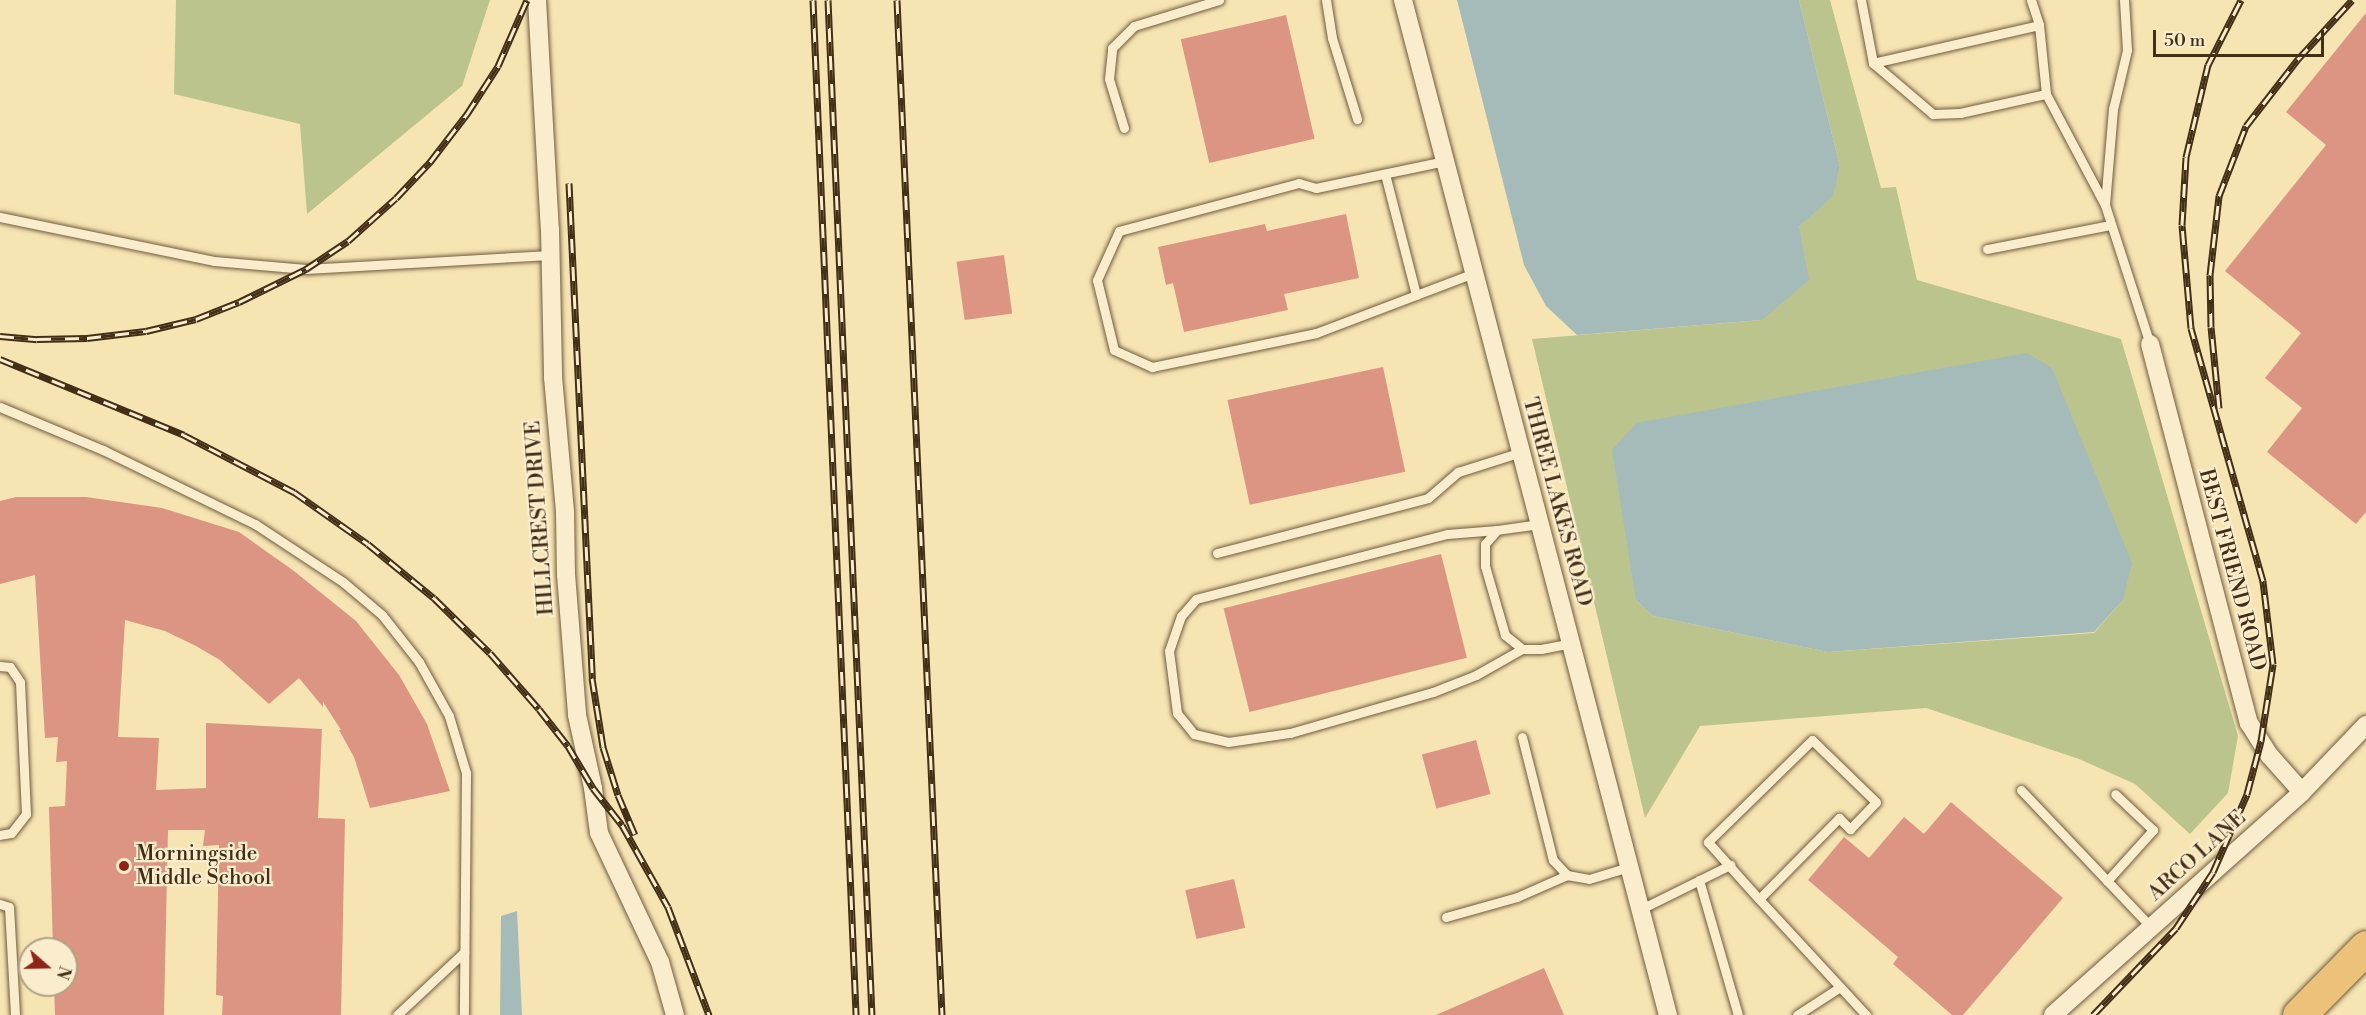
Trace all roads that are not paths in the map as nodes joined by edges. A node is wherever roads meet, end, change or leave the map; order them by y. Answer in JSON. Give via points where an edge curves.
{"nodes":[{"id":1,"x":537,"y":0,"type":"edge"},
{"id":2,"x":1219,"y":0,"type":"edge"},
{"id":3,"x":1326,"y":0,"type":"edge"},
{"id":4,"x":1403,"y":0,"type":"edge"},
{"id":5,"x":1861,"y":0,"type":"edge"},
{"id":6,"x":2031,"y":0,"type":"edge"},
{"id":7,"x":2124,"y":0,"type":"edge"},
{"id":8,"x":2039,"y":25,"type":"junction"},
{"id":9,"x":1873,"y":63,"type":"junction"},
{"id":10,"x":2046,"y":94,"type":"junction"},
{"id":11,"x":1357,"y":119,"type":"dead end"},
{"id":12,"x":1124,"y":128,"type":"dead end"},
{"id":13,"x":1445,"y":161,"type":"junction"},
{"id":14,"x":1385,"y":174,"type":"junction"},
{"id":15,"x":2104,"y":205,"type":"junction"},
{"id":16,"x":0,"y":217,"type":"edge"},
{"id":17,"x":2110,"y":225,"type":"junction"},
{"id":18,"x":1987,"y":249,"type":"dead end"},
{"id":19,"x":551,"y":255,"type":"junction"},
{"id":20,"x":1474,"y":273,"type":"junction"},
{"id":21,"x":1416,"y":296,"type":"junction"},
{"id":22,"x":2150,"y":344,"type":"joint"},
{"id":23,"x":0,"y":407,"type":"edge"},
{"id":24,"x":1521,"y":452,"type":"junction"},
{"id":25,"x":1540,"y":524,"type":"junction"},
{"id":26,"x":1497,"y":530,"type":"junction"},
{"id":27,"x":1217,"y":553,"type":"dead end"},
{"id":28,"x":1571,"y":643,"type":"junction"},
{"id":29,"x":1521,"y":649,"type":"junction"},
{"id":30,"x":0,"y":666,"type":"edge"},
{"id":31,"x":2366,"y":725,"type":"edge"},
{"id":32,"x":1522,"y":737,"type":"dead end"},
{"id":33,"x":2020,"y":790,"type":"dead end"},
{"id":34,"x":2302,"y":792,"type":"junction"},
{"id":35,"x":2115,"y":794,"type":"dead end"},
{"id":36,"x":0,"y":835,"type":"edge"},
{"id":37,"x":1730,"y":865,"type":"junction"},
{"id":38,"x":1629,"y":867,"type":"junction"},
{"id":39,"x":1567,"y":875,"type":"junction"},
{"id":40,"x":1700,"y":880,"type":"junction"},
{"id":41,"x":2107,"y":881,"type":"junction"},
{"id":42,"x":1759,"y":899,"type":"junction"},
{"id":43,"x":0,"y":904,"type":"edge"},
{"id":44,"x":1639,"y":910,"type":"junction"},
{"id":45,"x":1446,"y":917,"type":"dead end"},
{"id":46,"x":2151,"y":927,"type":"junction"},
{"id":47,"x":2366,"y":947,"type":"edge"},
{"id":48,"x":464,"y":952,"type":"junction"},
{"id":49,"x":1840,"y":987,"type":"junction"},
{"id":50,"x":15,"y":1015,"type":"edge"},
{"id":51,"x":397,"y":1015,"type":"edge"},
{"id":52,"x":464,"y":1015,"type":"edge"},
{"id":53,"x":675,"y":1015,"type":"edge"},
{"id":54,"x":1668,"y":1015,"type":"edge"},
{"id":55,"x":1738,"y":1015,"type":"edge"},
{"id":56,"x":1797,"y":1015,"type":"edge"},
{"id":57,"x":1866,"y":1015,"type":"edge"},
{"id":58,"x":2053,"y":1015,"type":"edge"},
{"id":59,"x":2299,"y":1015,"type":"edge"}],
"edges":[{"from":1,"to":19,"type":"street","name":"HILLCREST DRIVE"},
{"from":2,"to":12,"type":"lane","via":[[1134,26],[1112,48],[1109,79]]},
{"from":3,"to":11,"type":"lane","via":[[1332,38]]},
{"from":4,"to":13,"type":"street","name":"THREE LAKES ROAD"},
{"from":5,"to":9,"type":"lane"},
{"from":6,"to":8,"type":"lane"},
{"from":7,"to":15,"type":"lane","via":[[2127,50],[2113,109]]},
{"from":8,"to":9,"type":"lane"},
{"from":8,"to":10,"type":"lane"},
{"from":9,"to":10,"type":"lane","via":[[1933,114],[1960,113]]},
{"from":10,"to":15,"type":"lane"},
{"from":13,"to":14,"type":"lane"},
{"from":13,"to":20,"type":"street","name":"THREE LAKES ROAD"},
{"from":14,"to":21,"type":"lane"},
{"from":14,"to":21,"type":"lane","via":[[1316,188],[1299,183],[1119,231],[1097,280],[1114,350],[1152,367],[1316,333]]},
{"from":15,"to":17,"type":"lane"},
{"from":16,"to":19,"type":"lane","via":[[214,261],[306,269]]},
{"from":17,"to":18,"type":"lane"},
{"from":17,"to":22,"type":"lane"},
{"from":19,"to":53,"type":"street","name":"HILLCREST DRIVE","via":[[552,377],[565,512],[577,715],[599,833],[660,962]]},
{"from":20,"to":21,"type":"lane"},
{"from":20,"to":24,"type":"street","name":"THREE LAKES ROAD"},
{"from":22,"to":34,"type":"street","name":"BEST FRIEND ROAD","via":[[2249,723],[2270,756]]},
{"from":23,"to":48,"type":"lane","via":[[103,450],[255,524],[343,582],[382,615],[419,662],[449,716],[466,773]]},
{"from":24,"to":25,"type":"street","name":"THREE LAKES ROAD"},
{"from":24,"to":27,"type":"lane","via":[[1458,472],[1428,498]]},
{"from":25,"to":26,"type":"lane"},
{"from":25,"to":28,"type":"street","name":"THREE LAKES ROAD"},
{"from":26,"to":29,"type":"lane","via":[[1485,544],[1485,567],[1505,635]]},
{"from":26,"to":29,"type":"lane","via":[[1447,534],[1196,599],[1181,616],[1169,651],[1177,712],[1194,734],[1228,742],[1290,733],[1432,692],[1476,675]]},
{"from":28,"to":29,"type":"lane"},
{"from":28,"to":38,"type":"street","name":"THREE LAKES ROAD"},
{"from":30,"to":36,"type":"lane","via":[[10,667],[20,682],[26,814],[11,833]]},
{"from":31,"to":34,"type":"street","name":"ARCO LANE"},
{"from":32,"to":39,"type":"lane","via":[[1553,860]]},
{"from":33,"to":41,"type":"lane"},
{"from":34,"to":46,"type":"street","name":"ARCO LANE"},
{"from":35,"to":41,"type":"lane","via":[[2153,830]]},
{"from":37,"to":40,"type":"lane"},
{"from":37,"to":42,"type":"lane"},
{"from":37,"to":42,"type":"lane","via":[[1708,842],[1812,740],[1876,802],[1850,829],[1839,818]]},
{"from":38,"to":39,"type":"lane","via":[[1589,879]]},
{"from":38,"to":44,"type":"street","name":"THREE LAKES ROAD"},
{"from":39,"to":45,"type":"lane","via":[[1517,897]]},
{"from":40,"to":44,"type":"lane"},
{"from":40,"to":55,"type":"lane"},
{"from":41,"to":46,"type":"lane"},
{"from":42,"to":49,"type":"lane"},
{"from":43,"to":50,"type":"lane","via":[[9,907]]},
{"from":44,"to":54,"type":"street","name":"THREE LAKES ROAD"},
{"from":46,"to":58,"type":"street","name":"ARCO LANE"},
{"from":47,"to":59,"type":"highway"},
{"from":48,"to":51,"type":"lane"},
{"from":48,"to":52,"type":"lane"},
{"from":49,"to":56,"type":"lane"},
{"from":49,"to":57,"type":"lane"}]}
